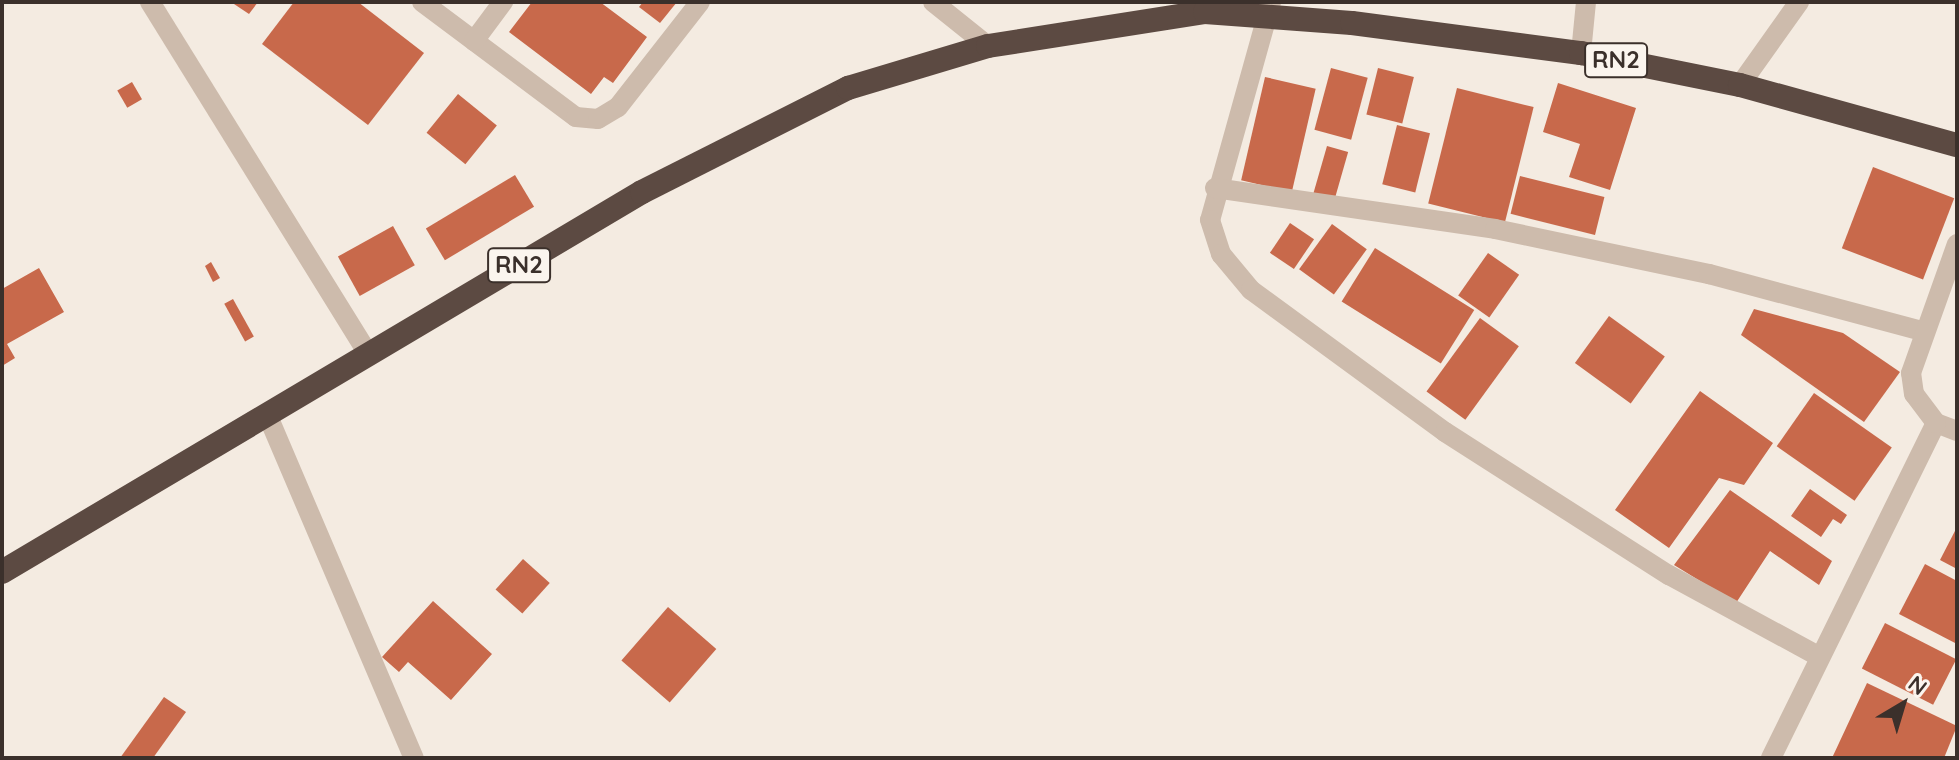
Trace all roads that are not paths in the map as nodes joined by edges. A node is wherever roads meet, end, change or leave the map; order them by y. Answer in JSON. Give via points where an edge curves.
{"nodes":[{"id":1,"x":150,"y":2,"type":"edge"},
{"id":2,"x":422,"y":2,"type":"edge"},
{"id":3,"x":503,"y":2,"type":"edge"},
{"id":4,"x":700,"y":2,"type":"edge"},
{"id":5,"x":933,"y":2,"type":"edge"},
{"id":6,"x":1586,"y":2,"type":"edge"},
{"id":7,"x":1799,"y":2,"type":"edge"},
{"id":8,"x":1269,"y":9,"type":"edge"},
{"id":9,"x":474,"y":41,"type":"junction"},
{"id":10,"x":988,"y":46,"type":"junction"},
{"id":11,"x":1581,"y":53,"type":"junction"},
{"id":12,"x":1740,"y":85,"type":"junction"},
{"id":13,"x":1957,"y":145,"type":"edge"},
{"id":14,"x":1215,"y":188,"type":"junction"},
{"id":15,"x":1957,"y":244,"type":"edge"},
{"id":16,"x":1922,"y":331,"type":"junction"},
{"id":17,"x":368,"y":354,"type":"junction"},
{"id":18,"x":267,"y":414,"type":"junction"},
{"id":19,"x":1936,"y":423,"type":"junction"},
{"id":20,"x":1957,"y":431,"type":"edge"},
{"id":21,"x":2,"y":572,"type":"edge"},
{"id":22,"x":1818,"y":656,"type":"junction"},
{"id":23,"x":414,"y":758,"type":"edge"},
{"id":24,"x":1771,"y":758,"type":"edge"}],
"edges":[{"from":1,"to":17,"type":"street"},
{"from":2,"to":9,"type":"street"},
{"from":3,"to":9,"type":"street"},
{"from":4,"to":9,"type":"street","via":[[618,107],[598,119],[576,117]]},
{"from":5,"to":10,"type":"street"},
{"from":6,"to":11,"type":"street"},
{"from":7,"to":12,"type":"street"},
{"from":8,"to":10,"type":"highway","number":"RN2","via":[[1205,12]]},
{"from":8,"to":11,"type":"highway","number":"RN2"},
{"from":8,"to":14,"type":"street"},
{"from":10,"to":17,"type":"highway","number":"RN2","via":[[848,88],[753,134]]},
{"from":11,"to":12,"type":"highway","number":"RN2"},
{"from":12,"to":13,"type":"highway","number":"RN2"},
{"from":14,"to":16,"type":"street","via":[[1495,229],[1709,274]]},
{"from":14,"to":22,"type":"street","via":[[1210,220],[1217,242],[1251,290],[1445,432],[1669,575]]},
{"from":15,"to":16,"type":"street"},
{"from":16,"to":19,"type":"street","via":[[1911,373],[1914,394]]},
{"from":17,"to":18,"type":"highway","number":"RN2"},
{"from":18,"to":21,"type":"highway","number":"RN2"},
{"from":18,"to":23,"type":"street"},
{"from":19,"to":20,"type":"street"},
{"from":19,"to":22,"type":"street"},
{"from":22,"to":24,"type":"street"}]}
